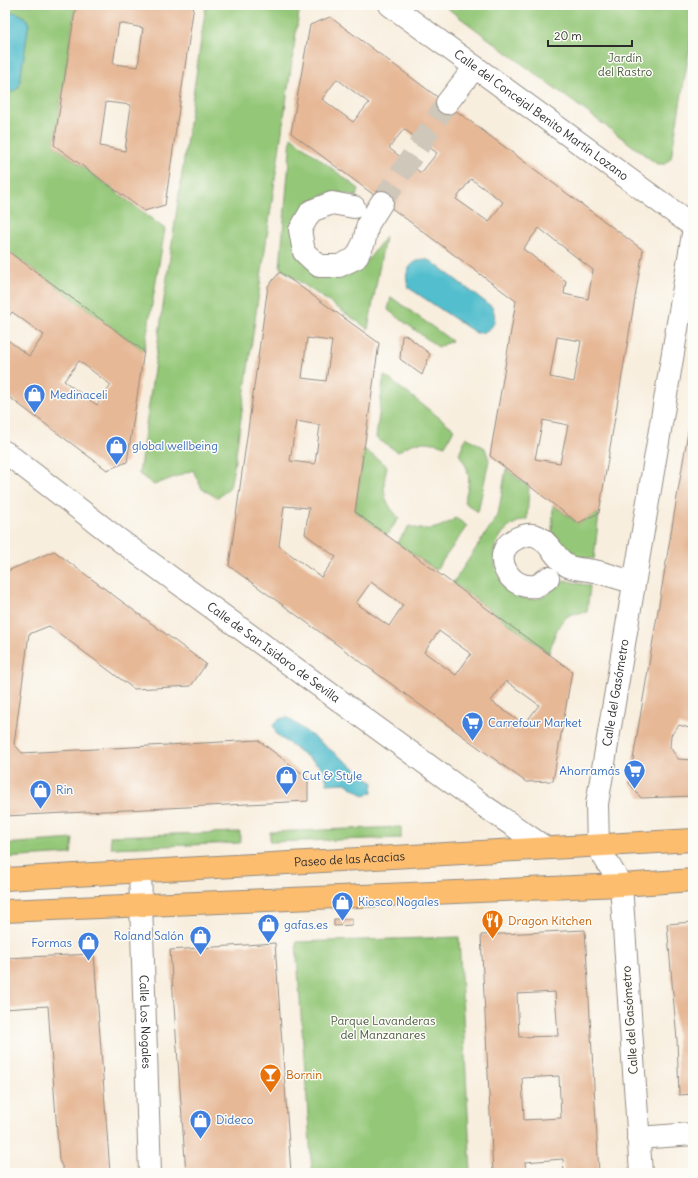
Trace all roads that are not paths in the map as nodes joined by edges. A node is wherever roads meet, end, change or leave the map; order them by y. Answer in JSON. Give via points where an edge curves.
{"nodes":[{"id":1,"x":390,"y":5,"type":"edge"},
{"id":2,"x":475,"y":67,"type":"junction"},
{"id":3,"x":448,"y":104,"type":"tunnel mouth"},
{"id":4,"x":382,"y":202,"type":"tunnel mouth"},
{"id":5,"x":354,"y":207,"type":"dead end"},
{"id":6,"x":693,"y":226,"type":"edge"},
{"id":7,"x":693,"y":234,"type":"edge"},
{"id":8,"x":5,"y":452,"type":"edge"},
{"id":9,"x":548,"y":578,"type":"dead end"},
{"id":10,"x":633,"y":582,"type":"junction"},
{"id":11,"x":693,"y":840,"type":"edge"},
{"id":12,"x":598,"y":847,"type":"junction"},
{"id":13,"x":546,"y":848,"type":"junction"},
{"id":14,"x":140,"y":872,"type":"junction"},
{"id":15,"x":5,"y":879,"type":"edge"},
{"id":16,"x":693,"y":880,"type":"edge"},
{"id":17,"x":620,"y":885,"type":"junction"},
{"id":18,"x":140,"y":906,"type":"junction"},
{"id":19,"x":5,"y":911,"type":"edge"},
{"id":20,"x":693,"y":1134,"type":"edge"},
{"id":21,"x":638,"y":1138,"type":"junction"},
{"id":22,"x":150,"y":1173,"type":"edge"},
{"id":23,"x":641,"y":1173,"type":"edge"}],
"edges":[{"from":1,"to":2,"type":"street","name":"Calle del Concejal Benito Martín Lozano"},
{"from":2,"to":3,"type":"street"},
{"from":2,"to":6,"type":"street","name":"Calle del Concejal Benito Martín Lozano"},
{"from":4,"to":5,"type":"street","via":[[368,224],[364,242],[356,258],[339,266],[319,266],[304,252],[300,230],[311,211],[332,203]]},
{"from":7,"to":10,"type":"street","name":"Calle del Gasómetro"},
{"from":8,"to":13,"type":"street","name":"Calle de San Isidoro de Sevilla","via":[[118,539],[484,806]]},
{"from":9,"to":10,"type":"street","via":[[536,586],[522,586],[510,579],[503,566],[504,552],[512,541],[524,536],[537,536],[548,543],[568,566]]},
{"from":10,"to":12,"type":"street","name":"Calle del Gasómetro","via":[[597,804]]},
{"from":11,"to":12,"type":"main road","name":"Paseo de las Acacias"},
{"from":12,"to":13,"type":"main road","name":"Paseo de las Acacias"},
{"from":12,"to":17,"type":"street","name":"Calle del Gasómetro"},
{"from":13,"to":14,"type":"main road","name":"Paseo de las Acacias"},
{"from":14,"to":15,"type":"main road","name":"Paseo de las Acacias"},
{"from":14,"to":18,"type":"street","name":"Calle Los Nogales"},
{"from":16,"to":17,"type":"main road"},
{"from":17,"to":18,"type":"main road"},
{"from":17,"to":21,"type":"street","name":"Calle del Gasómetro"},
{"from":18,"to":19,"type":"main road"},
{"from":18,"to":22,"type":"street","name":"Calle Los Nogales"},
{"from":20,"to":21,"type":"street"},
{"from":21,"to":23,"type":"street","name":"Calle del Gasómetro"}]}
